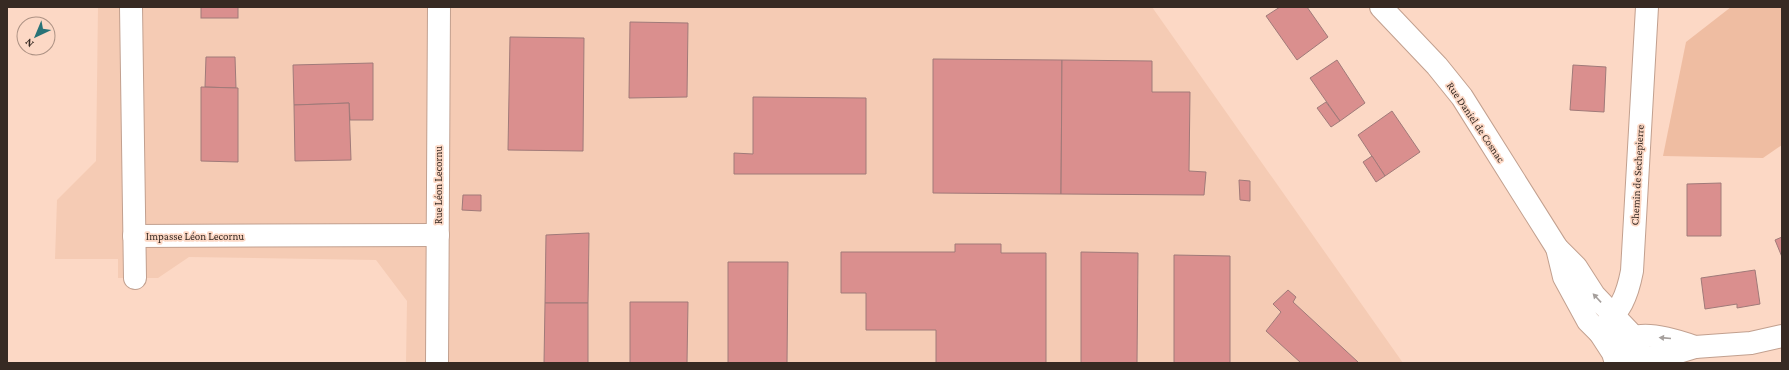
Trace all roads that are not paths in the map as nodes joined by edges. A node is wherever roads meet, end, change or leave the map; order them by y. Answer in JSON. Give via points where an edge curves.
{"nodes":[{"id":1,"x":131,"y":7,"type":"edge"},
{"id":2,"x":439,"y":7,"type":"edge"},
{"id":3,"x":1381,"y":7,"type":"edge"},
{"id":4,"x":1647,"y":7,"type":"edge"},
{"id":5,"x":438,"y":235,"type":"junction"},
{"id":6,"x":134,"y":236,"type":"junction"},
{"id":7,"x":1557,"y":248,"type":"junction"},
{"id":8,"x":135,"y":278,"type":"dead end"},
{"id":9,"x":1618,"y":309,"type":"junction"},
{"id":10,"x":1600,"y":333,"type":"junction"},
{"id":11,"x":1782,"y":336,"type":"edge"},
{"id":12,"x":1695,"y":347,"type":"junction"},
{"id":13,"x":1621,"y":350,"type":"edge"},
{"id":14,"x":1640,"y":361,"type":"edge"},
{"id":15,"x":437,"y":363,"type":"edge"}],
"edges":[{"from":1,"to":6,"type":"street","name":"Impasse Léon Lecornu"},
{"from":2,"to":5,"type":"street","name":"Rue Léon Lecornu"},
{"from":3,"to":7,"type":"street","name":"Rue Daniel de Cosnac","via":[[1462,96]]},
{"from":4,"to":9,"type":"street","name":"Chemin de Sechepierre","via":[[1632,270],[1628,290]]},
{"from":5,"to":6,"type":"street","name":"Impasse Léon Lecornu"},
{"from":5,"to":15,"type":"street","name":"Rue Léon Lecornu"},
{"from":6,"to":8,"type":"street"},
{"from":9,"to":7,"type":"street","name":"Rue Daniel de Cosnac","one_way":true,"via":[[1594,296],[1576,267]]},
{"from":7,"to":10,"type":"street","name":"Rue Daniel de Cosnac","via":[[1564,277],[1588,321]]},
{"from":9,"to":10,"type":"street","name":"Chemin de Sechepierre"},
{"from":9,"to":13,"type":"street","name":"Rue Daniel de Cosnac"},
{"from":10,"to":13,"type":"street","name":"Rue Daniel de Cosnac"},
{"from":11,"to":12,"type":"street","via":[[1751,343]]},
{"from":12,"to":13,"type":"street","one_way":true,"via":[[1672,339]]},
{"from":12,"to":14,"type":"street"},
{"from":13,"to":14,"type":"street","name":"Rue Daniel de Cosnac","via":[[1640,352]]}]}
